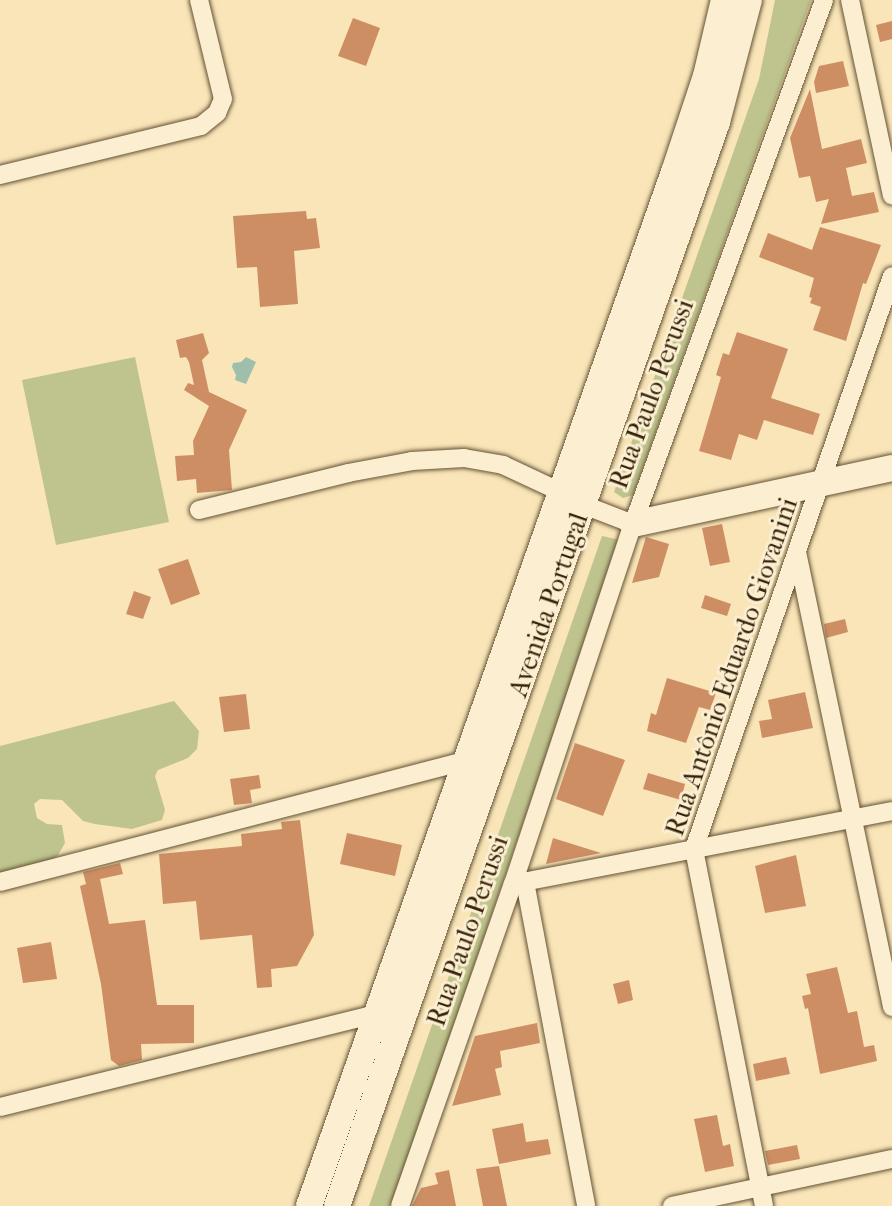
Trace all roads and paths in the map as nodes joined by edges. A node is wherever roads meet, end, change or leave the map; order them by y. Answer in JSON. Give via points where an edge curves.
{"nodes":[{"id":1,"x":199,"y":0,"type":"edge"},
{"id":2,"x":724,"y":0,"type":"edge"},
{"id":3,"x":748,"y":0,"type":"edge"},
{"id":4,"x":824,"y":0,"type":"edge"},
{"id":5,"x":850,"y":0,"type":"edge"},
{"id":6,"x":0,"y":175,"type":"edge"},
{"id":7,"x":686,"y":176,"type":"junction"},
{"id":8,"x":892,"y":197,"type":"edge"},
{"id":9,"x":666,"y":232,"type":"junction"},
{"id":10,"x":892,"y":276,"type":"edge"},
{"id":11,"x":892,"y":468,"type":"edge"},
{"id":12,"x":821,"y":483,"type":"junction"},
{"id":13,"x":561,"y":492,"type":"junction"},
{"id":14,"x":584,"y":505,"type":"junction"},
{"id":15,"x":199,"y":510,"type":"dead end"},
{"id":16,"x":633,"y":524,"type":"junction"},
{"id":17,"x":797,"y":550,"type":"junction"},
{"id":18,"x":466,"y":761,"type":"junction"},
{"id":19,"x":892,"y":811,"type":"edge"},
{"id":20,"x":853,"y":818,"type":"junction"},
{"id":21,"x":694,"y":849,"type":"junction"},
{"id":22,"x":0,"y":882,"type":"edge"},
{"id":23,"x":519,"y":883,"type":"junction"},
{"id":24,"x":892,"y":1007,"type":"edge"},
{"id":25,"x":377,"y":1014,"type":"junction"},
{"id":26,"x":0,"y":1107,"type":"edge"},
{"id":27,"x":892,"y":1159,"type":"edge"},
{"id":28,"x":760,"y":1187,"type":"junction"},
{"id":29,"x":309,"y":1206,"type":"edge"},
{"id":30,"x":337,"y":1206,"type":"edge"},
{"id":31,"x":400,"y":1206,"type":"edge"},
{"id":32,"x":586,"y":1206,"type":"edge"},
{"id":33,"x":672,"y":1206,"type":"edge"},
{"id":34,"x":764,"y":1206,"type":"edge"}],
"edges":[{"from":1,"to":6,"type":"street","via":[[223,99],[217,113],[201,126]]},
{"from":2,"to":7,"type":"main road"},
{"from":3,"to":7,"type":"main road","name":"Avenida Portugal","via":[[733,69]]},
{"from":4,"to":16,"type":"street","name":"Rua Paulo Perussi"},
{"from":5,"to":8,"type":"street"},
{"from":7,"to":9,"type":"main road","name":"Avenida Portugal"},
{"from":9,"to":13,"type":"main road"},
{"from":9,"to":14,"type":"main road","name":"Avenida Portugal"},
{"from":10,"to":12,"type":"street","name":"Rua Antônio Eduardo Giovanini"},
{"from":11,"to":12,"type":"main road"},
{"from":12,"to":16,"type":"main road"},
{"from":12,"to":17,"type":"street","name":"Rua Antônio Eduardo Giovanini"},
{"from":13,"to":15,"type":"street","via":[[503,465],[464,458],[412,461],[361,471]]},
{"from":13,"to":18,"type":"main road"},
{"from":14,"to":16,"type":"street"},
{"from":14,"to":30,"type":"main road","name":"Avenida Portugal"},
{"from":16,"to":23,"type":"street","name":"Rua Paulo Perussi"},
{"from":17,"to":20,"type":"street"},
{"from":17,"to":21,"type":"street","name":"Rua Antônio Eduardo Giovanini"},
{"from":18,"to":22,"type":"street"},
{"from":18,"to":25,"type":"main road"},
{"from":19,"to":20,"type":"street"},
{"from":20,"to":21,"type":"street"},
{"from":20,"to":24,"type":"street"},
{"from":21,"to":23,"type":"street"},
{"from":21,"to":28,"type":"street","name":"Rua Antônio Eduardo Giovanini"},
{"from":23,"to":31,"type":"street","name":"Rua Paulo Perussi"},
{"from":23,"to":32,"type":"street"},
{"from":25,"to":26,"type":"street"},
{"from":25,"to":29,"type":"main road"},
{"from":27,"to":28,"type":"street"},
{"from":28,"to":33,"type":"street"},
{"from":28,"to":34,"type":"street","name":"Rua Antônio Eduardo Giovanini"}]}
